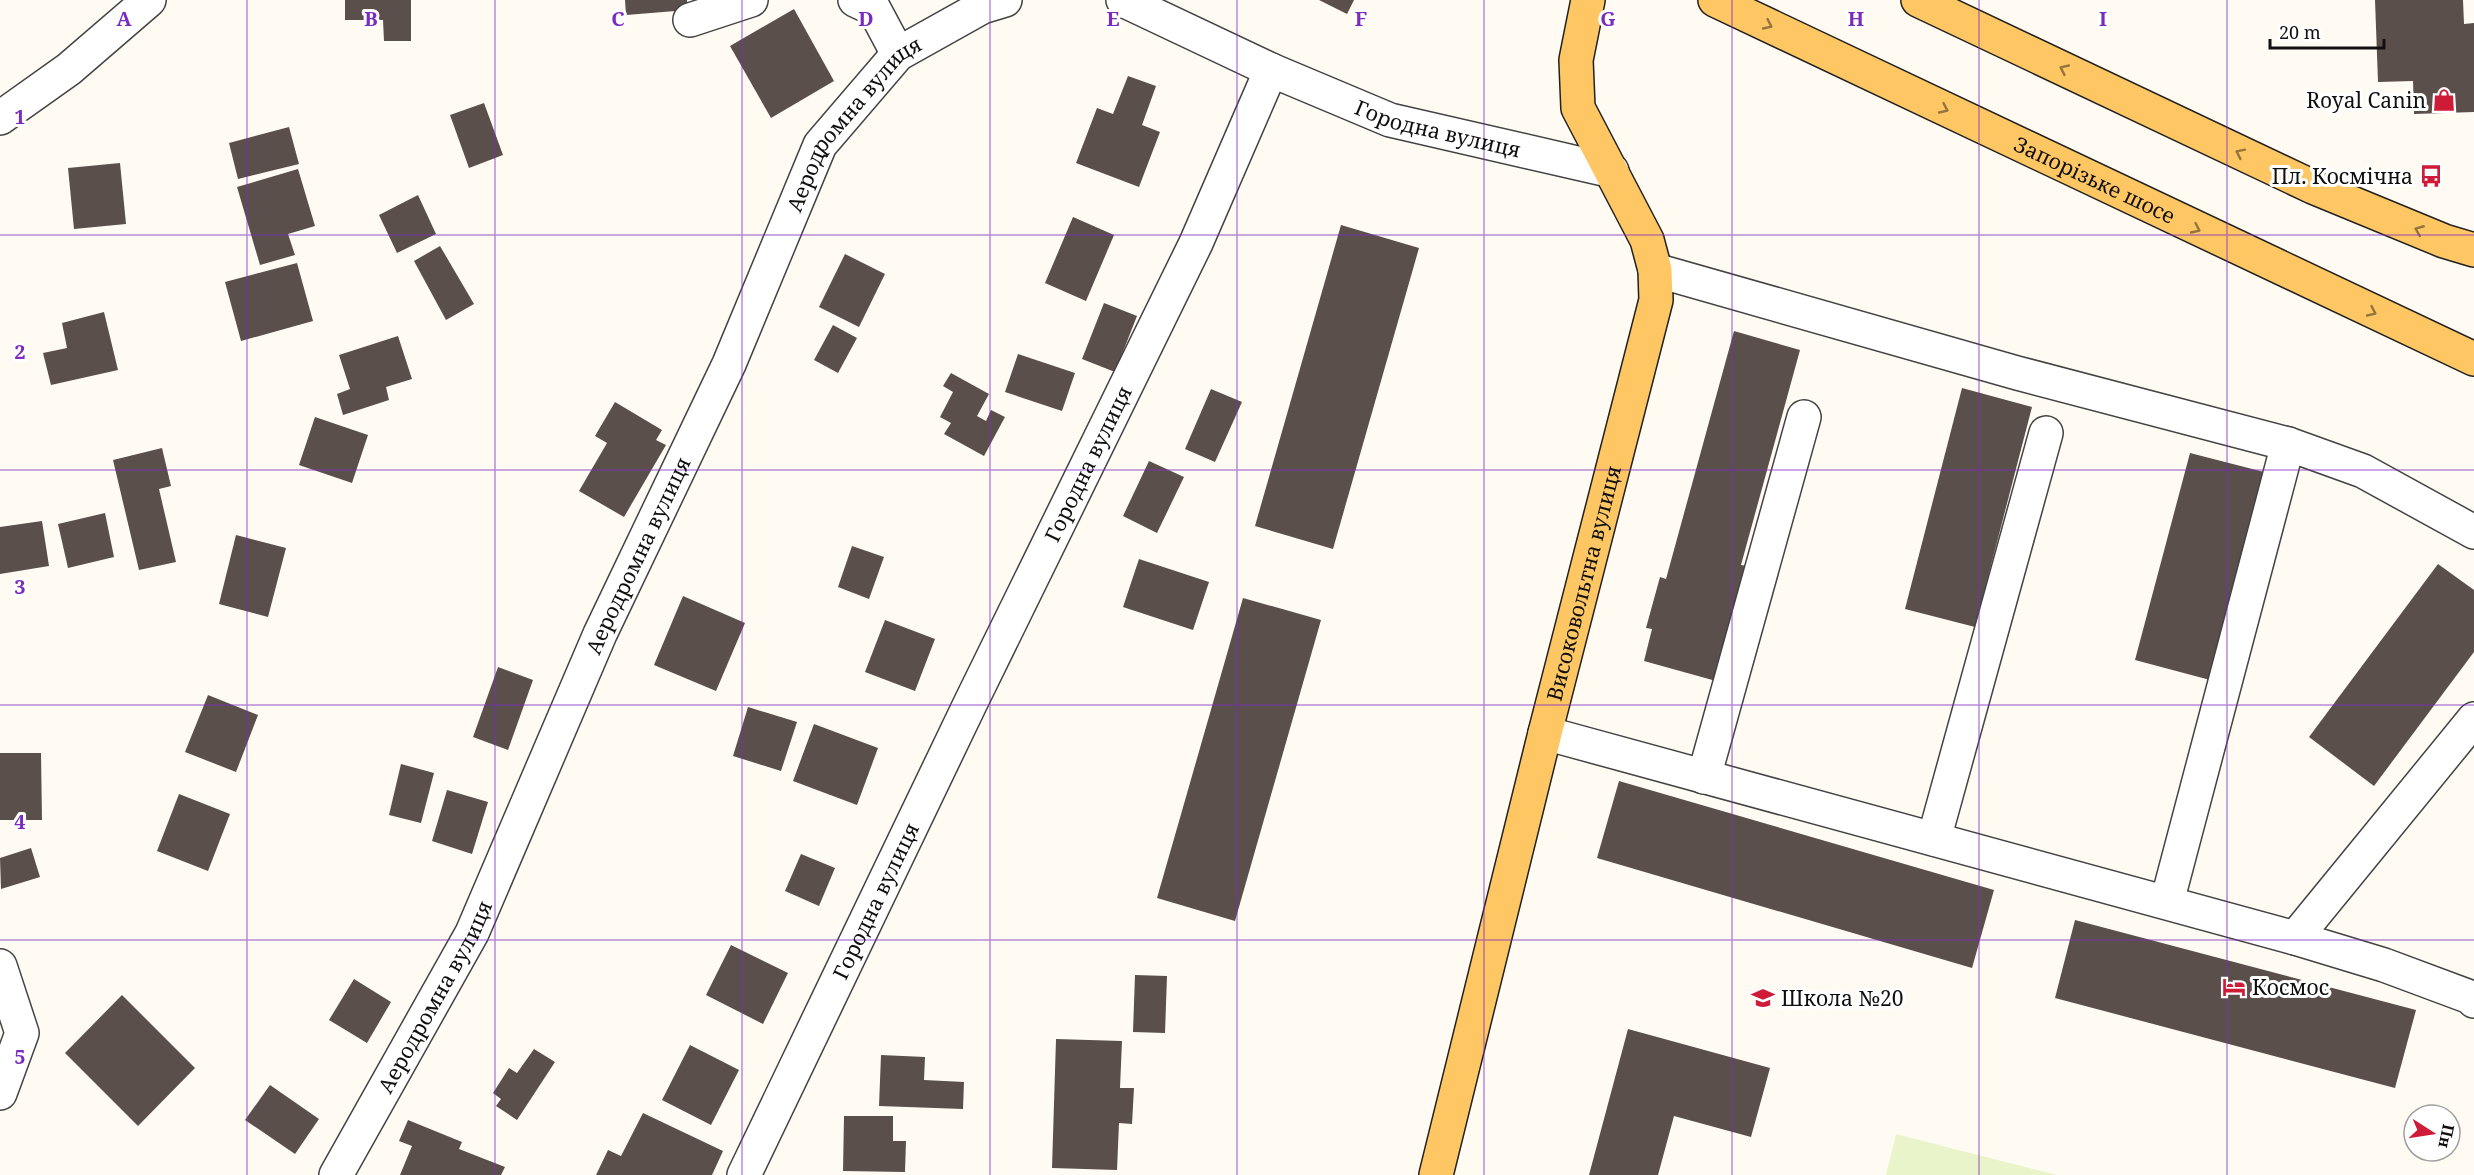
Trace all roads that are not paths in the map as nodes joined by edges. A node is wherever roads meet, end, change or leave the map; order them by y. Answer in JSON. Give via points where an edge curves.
{"nodes":[{"id":1,"x":149,"y":0,"type":"edge"},
{"id":2,"x":751,"y":0,"type":"edge"},
{"id":3,"x":855,"y":0,"type":"edge"},
{"id":4,"x":1005,"y":0,"type":"edge"},
{"id":5,"x":1124,"y":0,"type":"edge"},
{"id":6,"x":1588,"y":0,"type":"edge"},
{"id":7,"x":1715,"y":0,"type":"edge"},
{"id":8,"x":1918,"y":0,"type":"edge"},
{"id":9,"x":690,"y":20,"type":"dead end"},
{"id":10,"x":898,"y":54,"type":"junction"},
{"id":11,"x":1271,"y":70,"type":"junction"},
{"id":12,"x":0,"y":118,"type":"edge"},
{"id":13,"x":1612,"y":171,"type":"junction"},
{"id":14,"x":2474,"y":250,"type":"edge"},
{"id":15,"x":1655,"y":270,"type":"junction"},
{"id":16,"x":2474,"y":359,"type":"edge"},
{"id":17,"x":1804,"y":417,"type":"dead end"},
{"id":18,"x":2046,"y":433,"type":"dead end"},
{"id":19,"x":2288,"y":444,"type":"junction"},
{"id":20,"x":2474,"y":532,"type":"edge"},
{"id":21,"x":2474,"y":719,"type":"edge"},
{"id":22,"x":1545,"y":733,"type":"junction"},
{"id":23,"x":1704,"y":777,"type":"junction"},
{"id":24,"x":1934,"y":839,"type":"junction"},
{"id":25,"x":2167,"y":902,"type":"junction"},
{"id":26,"x":2295,"y":938,"type":"junction"},
{"id":27,"x":0,"y":966,"type":"edge"},
{"id":28,"x":2474,"y":1001,"type":"edge"},
{"id":29,"x":0,"y":1093,"type":"edge"},
{"id":30,"x":336,"y":1175,"type":"edge"},
{"id":31,"x":744,"y":1175,"type":"edge"},
{"id":32,"x":1436,"y":1175,"type":"edge"}],
"edges":[{"from":1,"to":12,"type":"street","via":[[69,69]]},
{"from":2,"to":9,"type":"street"},
{"from":3,"to":10,"type":"street","via":[[874,9]]},
{"from":4,"to":10,"type":"street","name":"Аеродромна вулиця","via":[[982,7]]},
{"from":5,"to":11,"type":"street"},
{"from":6,"to":13,"type":"main road","name":"Високовольтна вулиця","via":[[1576,60],[1578,108]]},
{"from":7,"to":16,"type":"main road","name":"Запорізьке шосе","one_way":true},
{"from":14,"to":8,"type":"main road","one_way":true,"via":[[2313,187]]},
{"from":10,"to":30,"type":"street","name":"Аеродромна вулиця","via":[[820,144],[729,364],[600,634],[472,933]]},
{"from":11,"to":13,"type":"street","name":"Городна вулиця","via":[[1390,120]]},
{"from":11,"to":31,"type":"street","name":"Городна вулиця","via":[[1196,243]]},
{"from":13,"to":15,"type":"main road","name":"Високовольтна вулиця","via":[[1647,240]]},
{"from":15,"to":19,"type":"street","via":[[2017,373]]},
{"from":15,"to":22,"type":"main road","name":"Високовольтна вулиця","via":[[1656,300]]},
{"from":17,"to":23,"type":"street"},
{"from":18,"to":24,"type":"street"},
{"from":19,"to":20,"type":"street","via":[[2363,471]]},
{"from":19,"to":25,"type":"street"},
{"from":21,"to":26,"type":"street"},
{"from":22,"to":23,"type":"street"},
{"from":22,"to":32,"type":"main road","name":"Високовольтна вулиця"},
{"from":23,"to":24,"type":"street"},
{"from":24,"to":25,"type":"street"},
{"from":25,"to":26,"type":"street"},
{"from":26,"to":28,"type":"street","via":[[2384,965]]},
{"from":27,"to":29,"type":"street","via":[[22,1033]]}]}
